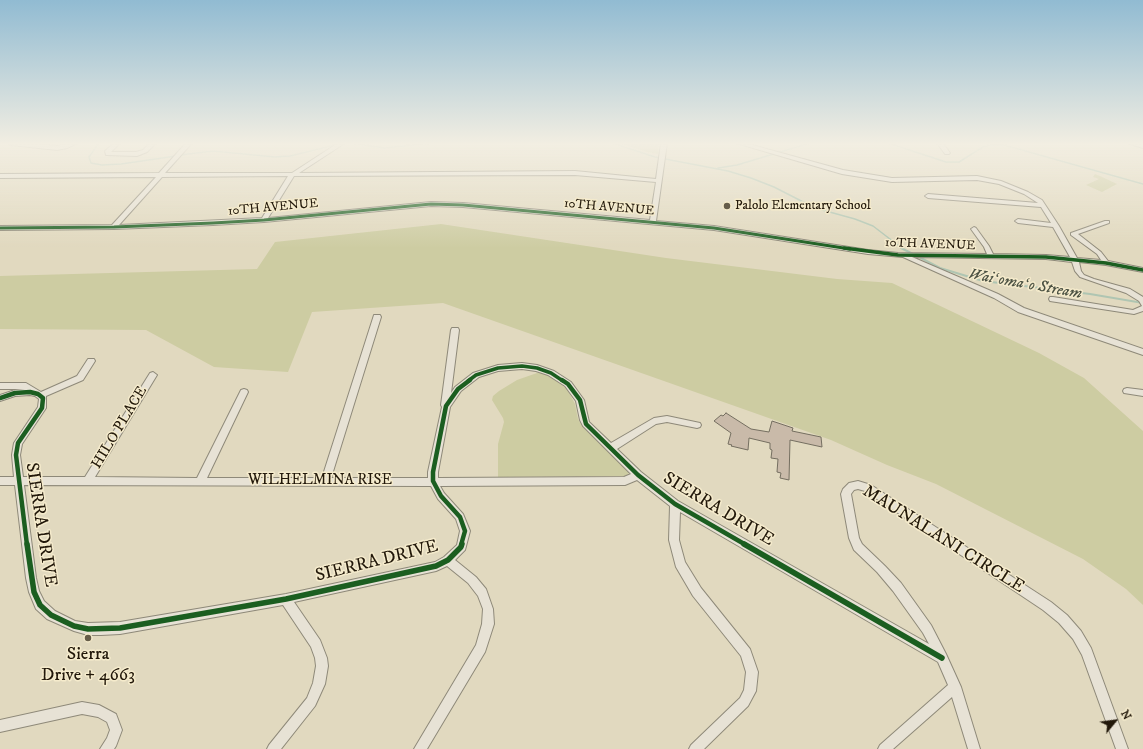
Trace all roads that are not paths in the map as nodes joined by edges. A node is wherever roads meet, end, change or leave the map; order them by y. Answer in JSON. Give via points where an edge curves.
{"nodes":[{"id":1,"x":158,"y":178,"type":"edge"},
{"id":2,"x":290,"y":178,"type":"edge"},
{"id":3,"x":626,"y":178,"type":"edge"},
{"id":4,"x":658,"y":178,"type":"edge"},
{"id":5,"x":879,"y":178,"type":"edge"},
{"id":6,"x":658,"y":181,"type":"junction"},
{"id":7,"x":928,"y":196,"type":"dead end"},
{"id":8,"x":1043,"y":205,"type":"junction"},
{"id":9,"x":264,"y":220,"type":"junction"},
{"id":10,"x":1018,"y":221,"type":"dead end"},
{"id":11,"x":653,"y":222,"type":"junction"},
{"id":12,"x":1107,"y":222,"type":"dead end"},
{"id":13,"x":1056,"y":226,"type":"junction"},
{"id":14,"x":114,"y":227,"type":"junction"},
{"id":15,"x":0,"y":228,"type":"edge"},
{"id":16,"x":974,"y":229,"type":"dead end"},
{"id":17,"x":901,"y":255,"type":"junction"},
{"id":18,"x":921,"y":256,"type":"junction"},
{"id":19,"x":992,"y":257,"type":"junction"},
{"id":20,"x":1075,"y":260,"type":"junction"},
{"id":21,"x":1106,"y":263,"type":"junction"},
{"id":22,"x":921,"y":264,"type":"junction"},
{"id":23,"x":1143,"y":270,"type":"edge"},
{"id":24,"x":1053,"y":299,"type":"dead end"},
{"id":25,"x":1143,"y":304,"type":"edge"},
{"id":26,"x":1143,"y":308,"type":"edge"},
{"id":27,"x":377,"y":317,"type":"dead end"},
{"id":28,"x":455,"y":330,"type":"dead end"},
{"id":29,"x":1143,"y":352,"type":"edge"},
{"id":30,"x":91,"y":361,"type":"dead end"},
{"id":31,"x":153,"y":375,"type":"dead end"},
{"id":32,"x":0,"y":386,"type":"edge"},
{"id":33,"x":1127,"y":391,"type":"dead end"},
{"id":34,"x":244,"y":392,"type":"dead end"},
{"id":35,"x":39,"y":394,"type":"junction"},
{"id":36,"x":1143,"y":394,"type":"edge"},
{"id":37,"x":0,"y":398,"type":"edge"},
{"id":38,"x":442,"y":419,"type":"junction"},
{"id":39,"x":697,"y":425,"type":"dead end"},
{"id":40,"x":611,"y":448,"type":"junction"},
{"id":41,"x":638,"y":475,"type":"junction"},
{"id":42,"x":0,"y":481,"type":"edge"},
{"id":43,"x":433,"y":481,"type":"junction"},
{"id":44,"x":18,"y":482,"type":"junction"},
{"id":45,"x":87,"y":482,"type":"junction"},
{"id":46,"x":200,"y":482,"type":"junction"},
{"id":47,"x":325,"y":482,"type":"junction"},
{"id":48,"x":675,"y":504,"type":"junction"},
{"id":49,"x":448,"y":560,"type":"junction"},
{"id":50,"x":286,"y":599,"type":"junction"},
{"id":51,"x":942,"y":658,"type":"junction"},
{"id":52,"x":954,"y":687,"type":"junction"},
{"id":53,"x":0,"y":726,"type":"edge"},
{"id":54,"x":106,"y":749,"type":"edge"},
{"id":55,"x":273,"y":749,"type":"edge"},
{"id":56,"x":420,"y":749,"type":"edge"},
{"id":57,"x":695,"y":749,"type":"edge"},
{"id":58,"x":884,"y":749,"type":"edge"},
{"id":59,"x":974,"y":749,"type":"edge"},
{"id":60,"x":1122,"y":749,"type":"edge"}],
"edges":[{"from":1,"to":14,"type":"street"},
{"from":2,"to":9,"type":"street"},
{"from":3,"to":6,"type":"street"},
{"from":4,"to":6,"type":"street"},
{"from":5,"to":8,"type":"street","via":[[892,180],[977,178],[1026,192]]},
{"from":6,"to":11,"type":"street"},
{"from":7,"to":8,"type":"street"},
{"from":8,"to":13,"type":"street"},
{"from":9,"to":11,"type":"street","name":"10TH AVENUE","via":[[431,204]]},
{"from":9,"to":14,"type":"street","name":"10TH AVENUE"},
{"from":10,"to":13,"type":"street"},
{"from":11,"to":17,"type":"street","name":"10TH AVENUE","via":[[714,228]]},
{"from":12,"to":21,"type":"street","via":[[1073,234],[1099,253]]},
{"from":13,"to":20,"type":"street"},
{"from":14,"to":15,"type":"street","name":"10TH AVENUE"},
{"from":16,"to":19,"type":"street"},
{"from":17,"to":18,"type":"street","name":"10TH AVENUE"},
{"from":17,"to":22,"type":"street"},
{"from":18,"to":19,"type":"street","name":"10TH AVENUE"},
{"from":18,"to":22,"type":"street"},
{"from":19,"to":20,"type":"street","name":"10TH AVENUE"},
{"from":20,"to":21,"type":"street","name":"10TH AVENUE"},
{"from":20,"to":25,"type":"street","via":[[1082,276],[1128,291],[1142,300]]},
{"from":21,"to":23,"type":"street","name":"10TH AVENUE"},
{"from":22,"to":29,"type":"street","via":[[996,296],[1021,310]]},
{"from":24,"to":26,"type":"street","via":[[1134,312]]},
{"from":27,"to":47,"type":"street"},
{"from":28,"to":38,"type":"street"},
{"from":30,"to":35,"type":"street","via":[[80,378]]},
{"from":31,"to":45,"type":"street","name":"HILO PLACE"},
{"from":32,"to":35,"type":"street","via":[[26,386]]},
{"from":33,"to":36,"type":"street"},
{"from":34,"to":46,"type":"street"},
{"from":35,"to":37,"type":"street","via":[[23,392]]},
{"from":35,"to":44,"type":"street","name":"SIERRA DRIVE","via":[[44,401],[42,408],[18,443]]},
{"from":38,"to":40,"type":"street","name":"SIERRA DRIVE","via":[[449,400],[469,379],[498,368],[530,366],[551,373],[568,384],[580,400],[585,422]]},
{"from":38,"to":43,"type":"street","name":"SIERRA DRIVE"},
{"from":39,"to":40,"type":"street","via":[[667,419],[654,421]]},
{"from":40,"to":41,"type":"street","name":"SIERRA DRIVE"},
{"from":41,"to":43,"type":"street","name":"WILHELMINA RISE","via":[[625,481]]},
{"from":41,"to":48,"type":"street","name":"SIERRA DRIVE"},
{"from":42,"to":44,"type":"street","name":"WILHELMINA RISE"},
{"from":43,"to":47,"type":"street","name":"WILHELMINA RISE"},
{"from":43,"to":49,"type":"street","name":"SIERRA DRIVE","via":[[437,491],[460,517],[464,526],[465,536],[461,547]]},
{"from":44,"to":45,"type":"street","name":"WILHELMINA RISE"},
{"from":44,"to":50,"type":"street","name":"SIERRA DRIVE","via":[[34,592],[40,605],[66,623],[88,629],[120,628]]},
{"from":45,"to":46,"type":"street","name":"WILHELMINA RISE"},
{"from":46,"to":47,"type":"street","name":"WILHELMINA RISE"},
{"from":48,"to":51,"type":"street","name":"SIERRA DRIVE"},
{"from":48,"to":57,"type":"street","via":[[674,540],[680,564],[697,592],[742,647],[749,659],[752,672],[750,691],[744,702]]},
{"from":49,"to":50,"type":"street","name":"SIERRA DRIVE","via":[[436,566]]},
{"from":49,"to":56,"type":"street","via":[[480,590],[488,609],[488,624],[481,648]]},
{"from":50,"to":55,"type":"street","via":[[316,644],[322,666],[319,684],[311,702]]},
{"from":51,"to":52,"type":"street","name":"MAUNALANI CIRCLE"},
{"from":51,"to":60,"type":"street","name":"MAUNALANI CIRCLE","via":[[912,607],[881,569],[858,547],[846,494],[850,486],[868,488],[1063,619],[1087,652]]},
{"from":52,"to":58,"type":"street"},
{"from":52,"to":59,"type":"street","name":"MAUNALANI CIRCLE"},
{"from":53,"to":54,"type":"street","via":[[82,708],[99,711],[112,718],[116,730],[112,742]]}]}
